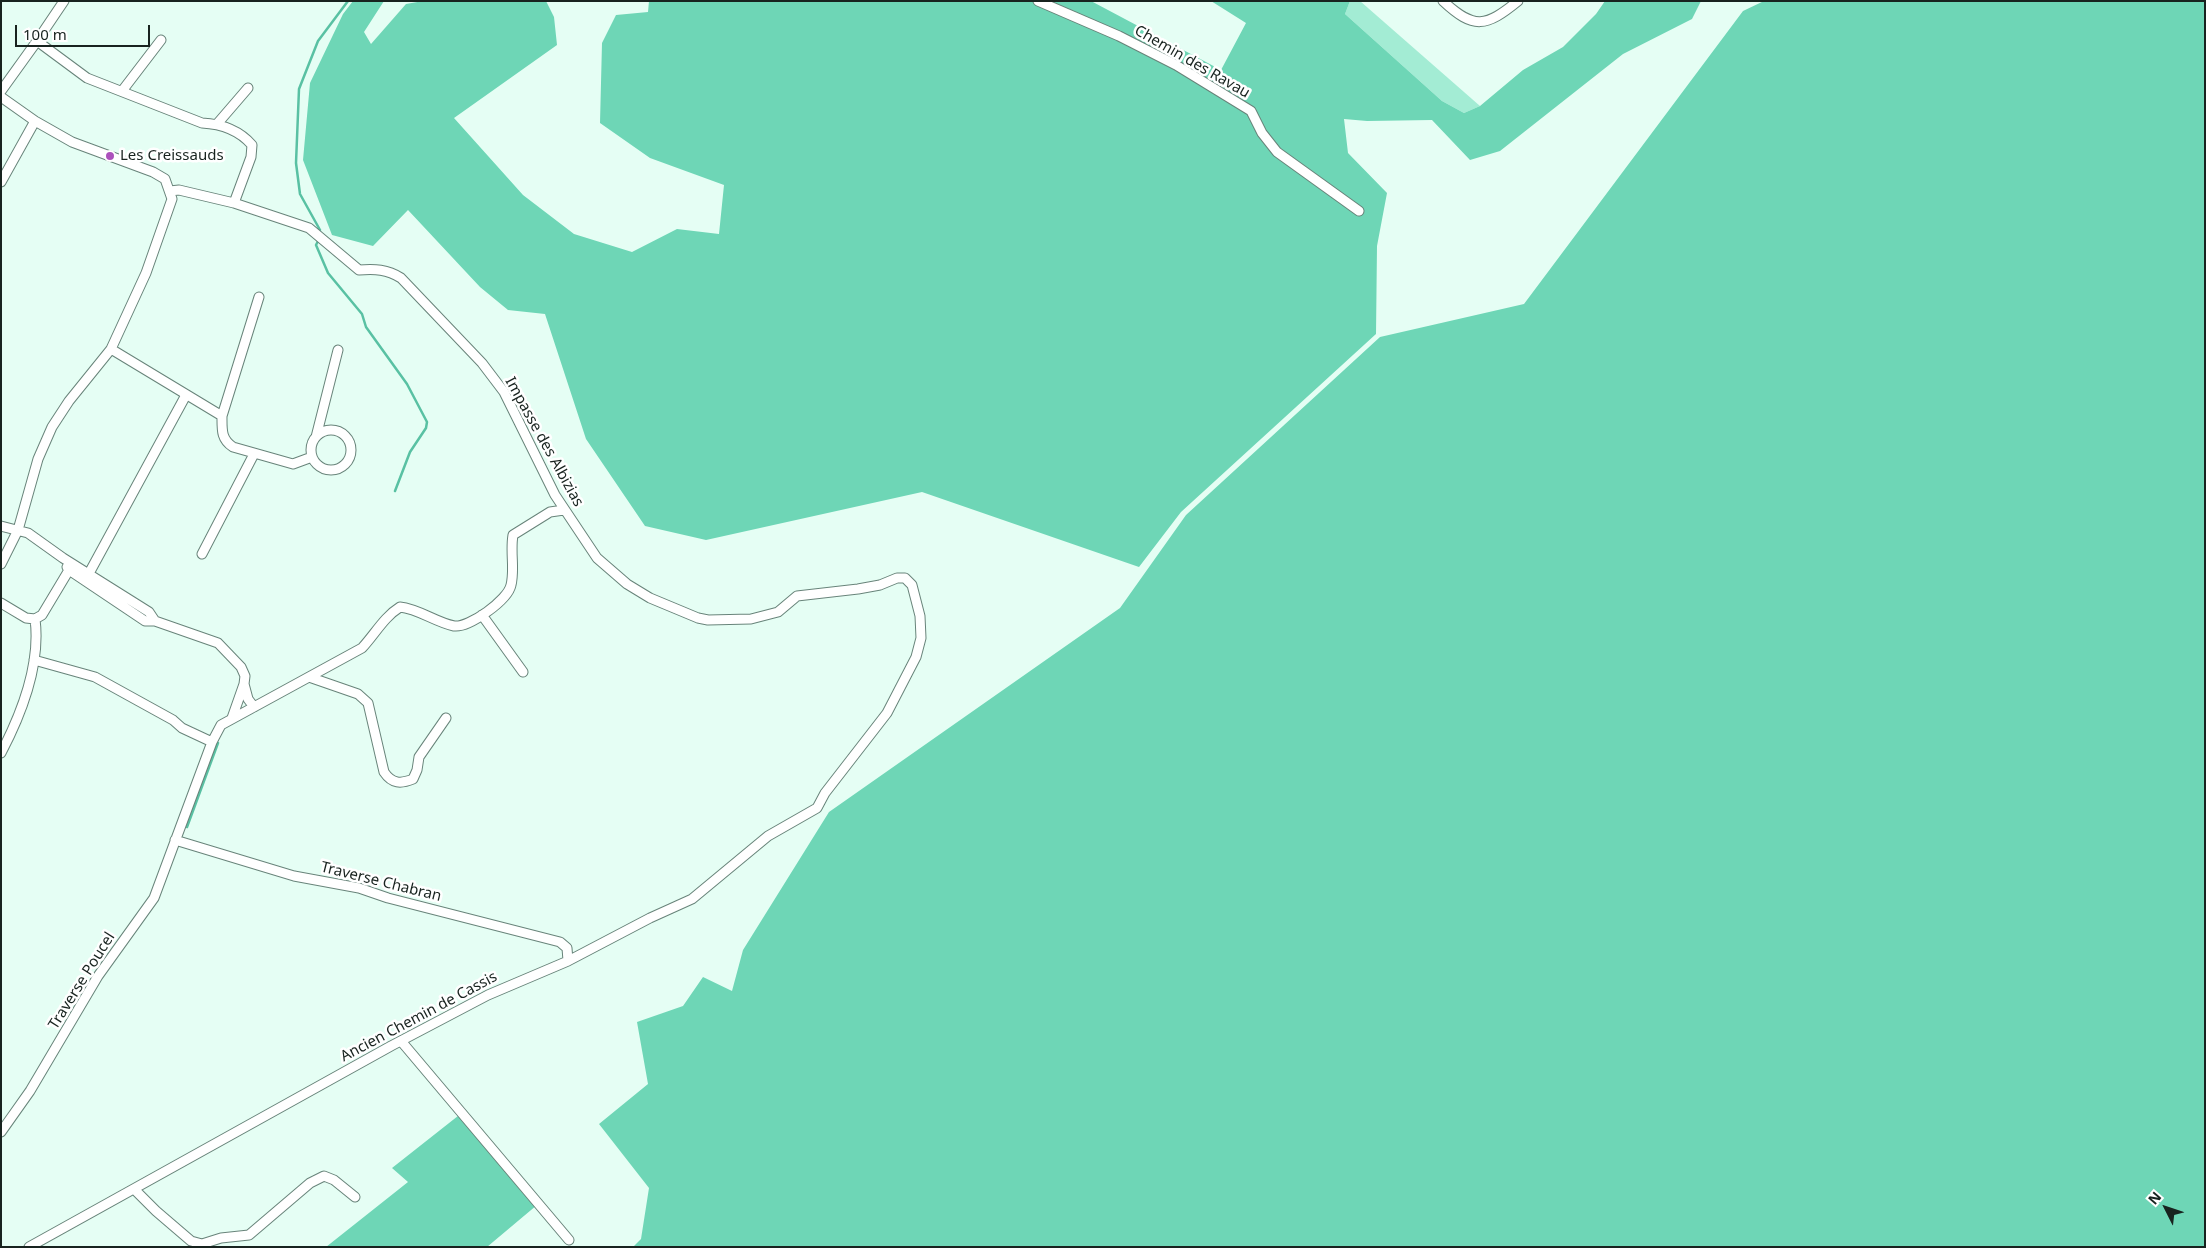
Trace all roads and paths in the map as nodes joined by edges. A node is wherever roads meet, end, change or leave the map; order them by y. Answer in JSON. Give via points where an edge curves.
{"nodes":[{"id":1,"x":1038,"y":1,"type":"edge"},
{"id":2,"x":1443,"y":1,"type":"edge"},
{"id":3,"x":1518,"y":1,"type":"edge"},
{"id":4,"x":64,"y":2,"type":"edge"},
{"id":5,"x":161,"y":40,"type":"dead end"},
{"id":6,"x":37,"y":41,"type":"junction"},
{"id":7,"x":248,"y":88,"type":"dead end"},
{"id":8,"x":1,"y":91,"type":"edge"},
{"id":9,"x":122,"y":91,"type":"junction"},
{"id":10,"x":1,"y":97,"type":"edge"},
{"id":11,"x":35,"y":121,"type":"junction"},
{"id":12,"x":217,"y":124,"type":"junction"},
{"id":13,"x":1,"y":182,"type":"edge"},
{"id":14,"x":170,"y":191,"type":"junction"},
{"id":15,"x":234,"y":203,"type":"junction"},
{"id":16,"x":1359,"y":211,"type":"dead end"},
{"id":17,"x":259,"y":297,"type":"dead end"},
{"id":18,"x":111,"y":349,"type":"junction"},
{"id":19,"x":338,"y":350,"type":"dead end"},
{"id":20,"x":186,"y":396,"type":"junction"},
{"id":21,"x":222,"y":416,"type":"junction"},
{"id":22,"x":316,"y":437,"type":"junction"},
{"id":23,"x":254,"y":454,"type":"junction"},
{"id":24,"x":312,"y":457,"type":"junction"},
{"id":25,"x":564,"y":510,"type":"junction"},
{"id":26,"x":1,"y":526,"type":"edge"},
{"id":27,"x":18,"y":530,"type":"junction"},
{"id":28,"x":202,"y":554,"type":"dead end"},
{"id":29,"x":63,"y":558,"type":"junction"},
{"id":30,"x":1,"y":564,"type":"edge"},
{"id":31,"x":69,"y":570,"type":"junction"},
{"id":32,"x":88,"y":576,"type":"junction"},
{"id":33,"x":1,"y":603,"type":"edge"},
{"id":34,"x":482,"y":615,"type":"junction"},
{"id":35,"x":35,"y":619,"type":"junction"},
{"id":36,"x":34,"y":660,"type":"junction"},
{"id":37,"x":523,"y":672,"type":"dead end"},
{"id":38,"x":309,"y":677,"type":"junction"},
{"id":39,"x":244,"y":684,"type":"junction"},
{"id":40,"x":254,"y":707,"type":"junction"},
{"id":41,"x":232,"y":718,"type":"junction"},
{"id":42,"x":446,"y":718,"type":"dead end"},
{"id":43,"x":212,"y":742,"type":"junction"},
{"id":44,"x":1,"y":753,"type":"edge"},
{"id":45,"x":817,"y":808,"type":"joint"},
{"id":46,"x":175,"y":840,"type":"junction"},
{"id":47,"x":568,"y":961,"type":"junction"},
{"id":48,"x":401,"y":1041,"type":"junction"},
{"id":49,"x":1,"y":1132,"type":"edge"},
{"id":50,"x":134,"y":1189,"type":"junction"},
{"id":51,"x":355,"y":1197,"type":"dead end"},
{"id":52,"x":569,"y":1240,"type":"dead end"},
{"id":53,"x":29,"y":1247,"type":"edge"}],
"edges":[{"from":1,"to":16,"type":"street","name":"Chemin des Ravau","via":[[1176,65],[1250,111],[1277,152]]},
{"from":2,"to":3,"type":"street","via":[[1471,22],[1495,17]]},
{"from":4,"to":6,"type":"street"},
{"from":5,"to":9,"type":"street"},
{"from":6,"to":8,"type":"street"},
{"from":6,"to":9,"type":"street","via":[[87,78]]},
{"from":7,"to":12,"type":"street"},
{"from":9,"to":12,"type":"street","via":[[202,123]]},
{"from":10,"to":11,"type":"street"},
{"from":11,"to":13,"type":"street"},
{"from":11,"to":14,"type":"street","via":[[72,142],[153,172],[165,179]]},
{"from":12,"to":15,"type":"street","via":[[243,135],[252,145],[251,157]]},
{"from":14,"to":15,"type":"street","via":[[179,190]]},
{"from":14,"to":18,"type":"street","via":[[171,206],[146,273]]},
{"from":15,"to":25,"type":"street","name":"Impasse des Albizias","via":[[309,228],[359,270],[392,272],[400,278],[482,363],[504,392]]},
{"from":17,"to":21,"type":"street"},
{"from":18,"to":20,"type":"street"},
{"from":18,"to":27,"type":"street","via":[[69,400],[52,427],[38,459]]},
{"from":19,"to":22,"type":"street"},
{"from":20,"to":21,"type":"street"},
{"from":20,"to":32,"type":"street"},
{"from":21,"to":23,"type":"street","via":[[222,435],[226,442]]},
{"from":22,"to":24,"type":"street"},
{"from":22,"to":24,"type":"street","via":[[329,430],[343,434],[351,446],[351,454],[343,466],[329,470],[322,468]]},
{"from":23,"to":24,"type":"street","via":[[293,464]]},
{"from":23,"to":28,"type":"street"},
{"from":25,"to":34,"type":"street","via":[[550,512],[512,535],[511,586],[504,597]]},
{"from":25,"to":45,"type":"street","name":"Impasse des Albizias","via":[[597,558],[627,584],[650,598],[708,620],[751,619],[778,612],[797,596],[880,585],[897,578],[904,578],[912,585],[921,623],[916,656],[887,713]]},
{"from":26,"to":27,"type":"street"},
{"from":27,"to":29,"type":"street","via":[[28,533]]},
{"from":27,"to":30,"type":"street"},
{"from":29,"to":31,"type":"street"},
{"from":29,"to":32,"type":"street"},
{"from":31,"to":32,"type":"street"},
{"from":31,"to":35,"type":"street","via":[[42,615]]},
{"from":32,"to":39,"type":"street","via":[[145,620],[218,643],[241,667]]},
{"from":33,"to":35,"type":"street","via":[[26,618]]},
{"from":34,"to":37,"type":"street"},
{"from":34,"to":38,"type":"street","via":[[458,626],[400,606],[389,614],[362,648]]},
{"from":35,"to":36,"type":"street"},
{"from":36,"to":43,"type":"street","via":[[95,677]]},
{"from":36,"to":44,"type":"street","via":[[20,715]]},
{"from":38,"to":40,"type":"street"},
{"from":38,"to":42,"type":"street","via":[[358,694],[368,703],[384,772],[389,779],[399,783],[413,779],[419,757]]},
{"from":39,"to":40,"type":"street"},
{"from":39,"to":41,"type":"street"},
{"from":40,"to":41,"type":"street"},
{"from":41,"to":43,"type":"street","name":"Traverse Poucel","via":[[222,725]]},
{"from":43,"to":46,"type":"street","name":"Traverse Poucel"},
{"from":45,"to":47,"type":"street","name":"Ancien Chemin de Cassis","via":[[768,836],[692,899]]},
{"from":46,"to":47,"type":"street","name":"Traverse Chabran","via":[[294,876],[359,888],[560,942],[567,948]]},
{"from":46,"to":49,"type":"street","name":"Traverse Poucel","via":[[154,898],[98,976],[30,1091]]},
{"from":47,"to":48,"type":"street","name":"Ancien Chemin de Cassis","via":[[488,995]]},
{"from":48,"to":50,"type":"street","name":"Ancien Chemin de Cassis"},
{"from":48,"to":52,"type":"street"},
{"from":50,"to":51,"type":"street","via":[[192,1241],[202,1244],[249,1235],[310,1183],[324,1176]]},
{"from":50,"to":53,"type":"street","name":"Ancien Chemin de Cassis"}]}
